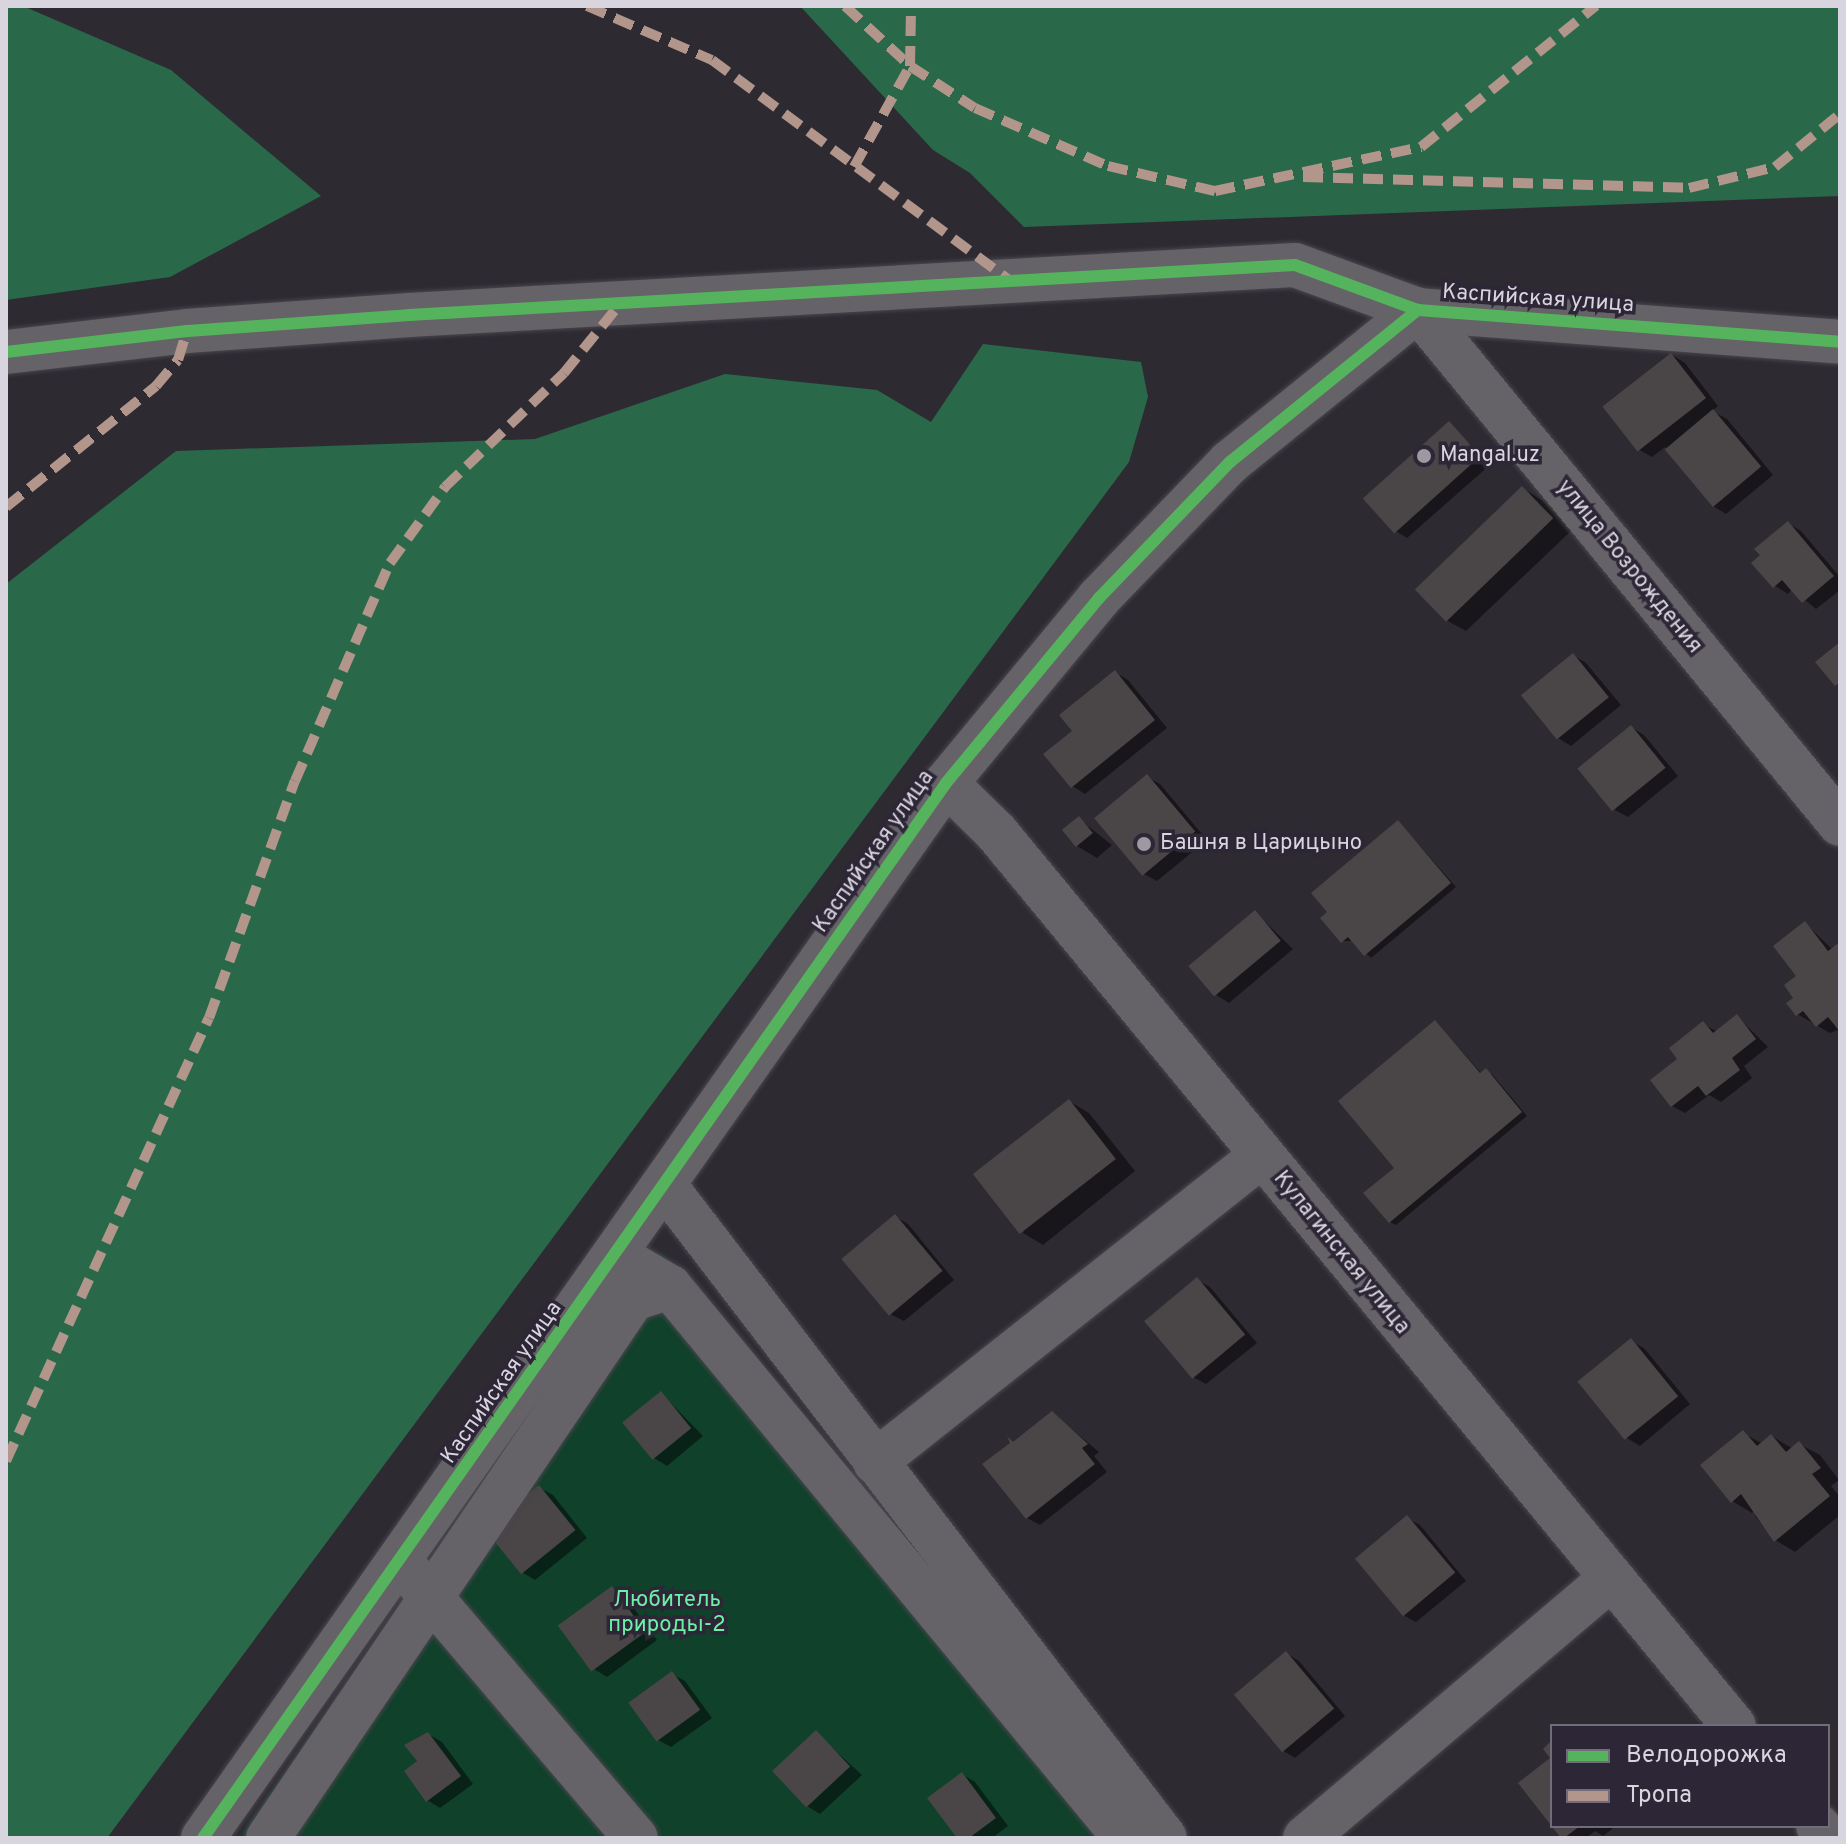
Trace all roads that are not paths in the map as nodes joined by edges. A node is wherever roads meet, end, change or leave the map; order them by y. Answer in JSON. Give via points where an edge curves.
{"nodes":[{"id":1,"x":1418,"y":310,"type":"junction"},
{"id":2,"x":1840,"y":342,"type":"edge"},
{"id":3,"x":6,"y":352,"type":"edge"},
{"id":4,"x":946,"y":783,"type":"junction"},
{"id":5,"x":1840,"y":824,"type":"edge"},
{"id":6,"x":1261,"y":1156,"type":"junction"},
{"id":7,"x":666,"y":1187,"type":"junction"},
{"id":8,"x":617,"y":1256,"type":"junction"},
{"id":9,"x":670,"y":1287,"type":"junction"},
{"id":10,"x":875,"y":1462,"type":"junction"},
{"id":11,"x":400,"y":1561,"type":"junction"},
{"id":12,"x":1610,"y":1579,"type":"junction"},
{"id":13,"x":429,"y":1593,"type":"junction"},
{"id":14,"x":1732,"y":1724,"type":"edge"},
{"id":15,"x":203,"y":1838,"type":"edge"},
{"id":16,"x":268,"y":1838,"type":"edge"},
{"id":17,"x":636,"y":1838,"type":"edge"},
{"id":18,"x":1125,"y":1838,"type":"edge"},
{"id":19,"x":1165,"y":1838,"type":"edge"},
{"id":20,"x":1305,"y":1838,"type":"edge"}],
"edges":[{"from":1,"to":2,"type":"street","name":"Каспийская улица"},
{"from":1,"to":3,"type":"street","via":[[1295,265],[393,316],[187,331]]},
{"from":1,"to":4,"type":"street","name":"Каспийская улица","via":[[1230,462],[1099,598]]},
{"from":1,"to":5,"type":"street","name":"улица Возрождения"},
{"from":4,"to":6,"type":"street","name":"Кулагинская улица","via":[[996,832]]},
{"from":4,"to":7,"type":"street","name":"Каспийская улица"},
{"from":6,"to":10,"type":"street"},
{"from":6,"to":12,"type":"street","name":"Кулагинская улица"},
{"from":7,"to":8,"type":"street","name":"Каспийская улица"},
{"from":7,"to":10,"type":"street"},
{"from":8,"to":9,"type":"street"},
{"from":8,"to":11,"type":"street","name":"Каспийская улица"},
{"from":9,"to":13,"type":"street","via":[[633,1299]]},
{"from":9,"to":18,"type":"street"},
{"from":10,"to":19,"type":"street"},
{"from":11,"to":13,"type":"street"},
{"from":11,"to":15,"type":"street","name":"Каспийская улица"},
{"from":12,"to":14,"type":"street","name":"Кулагинская улица"},
{"from":12,"to":20,"type":"street"},
{"from":13,"to":16,"type":"street"},
{"from":13,"to":17,"type":"street"}]}
